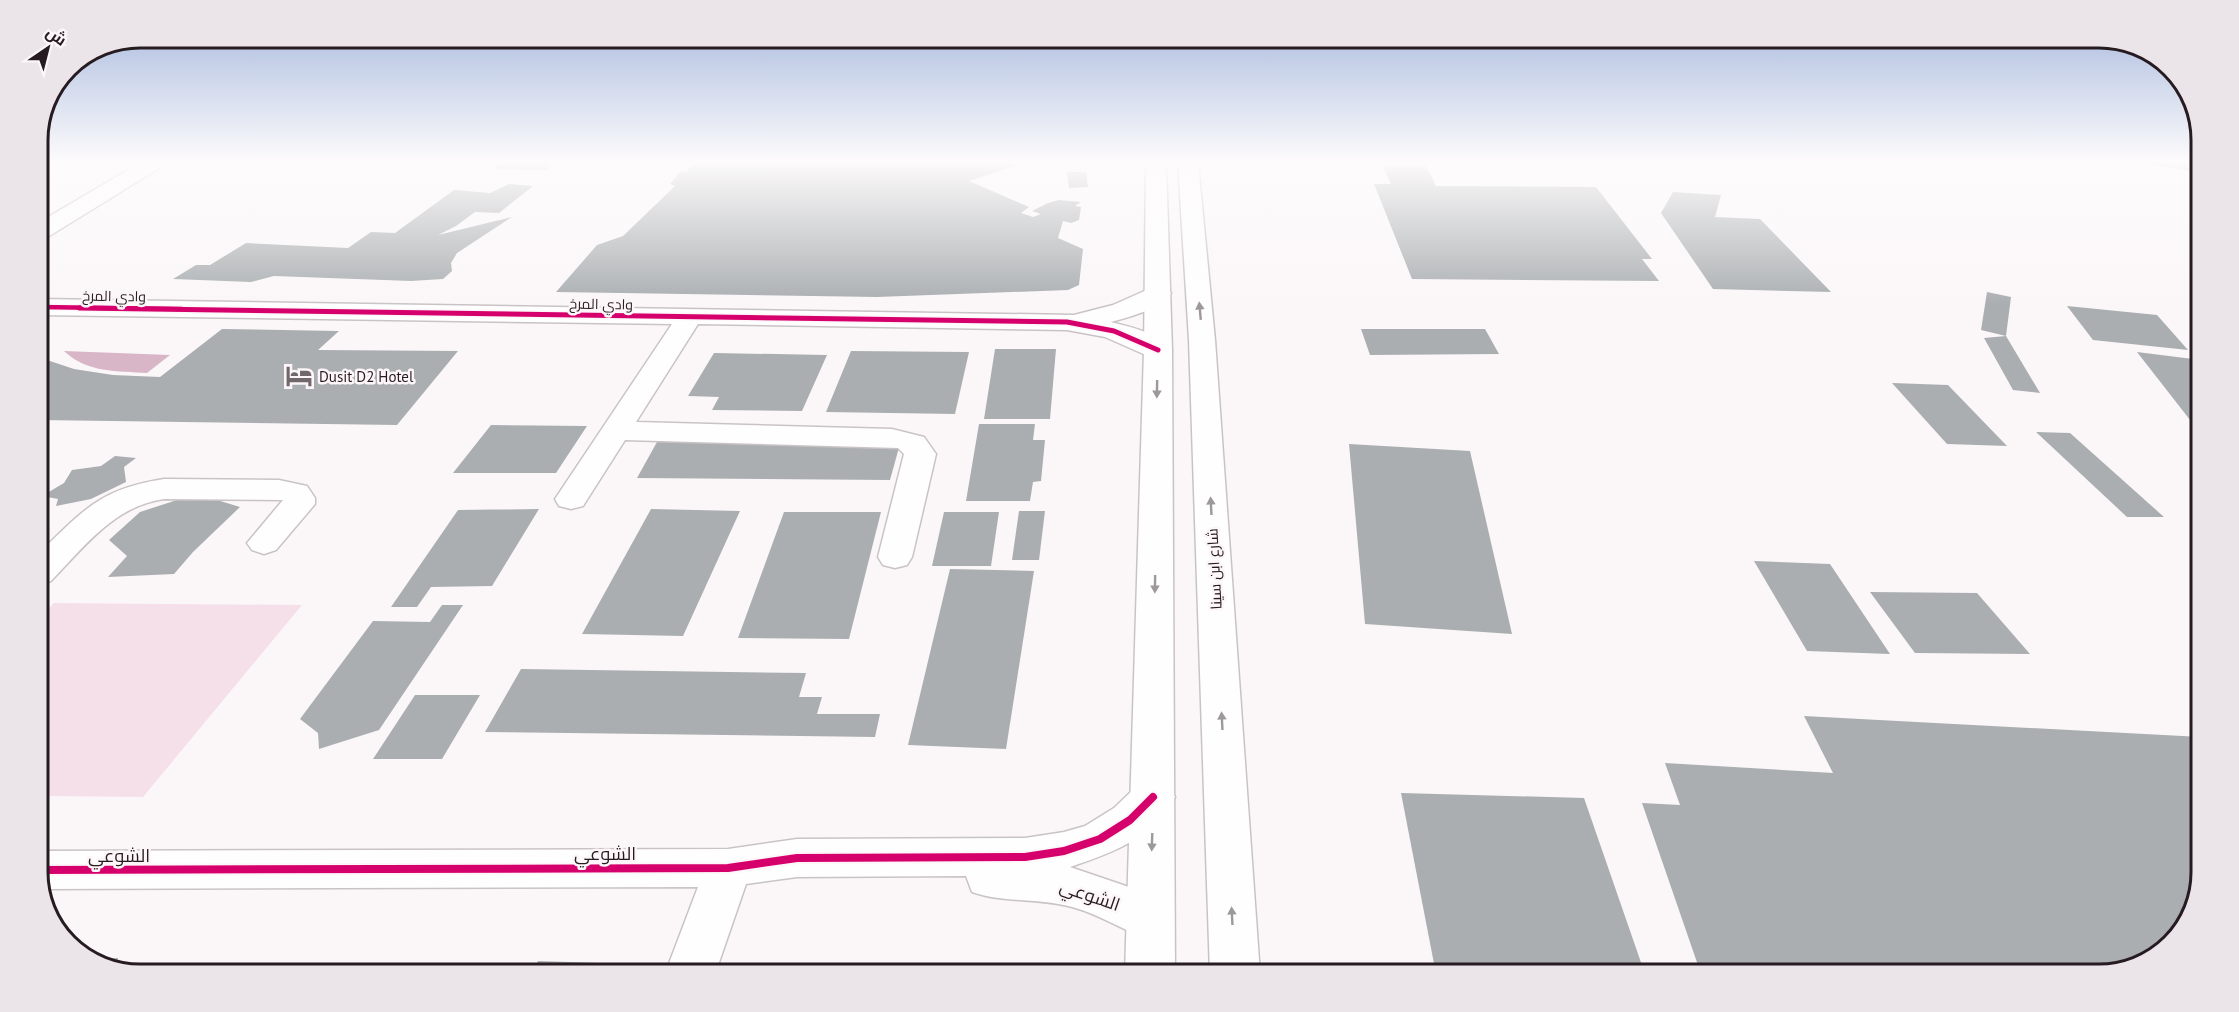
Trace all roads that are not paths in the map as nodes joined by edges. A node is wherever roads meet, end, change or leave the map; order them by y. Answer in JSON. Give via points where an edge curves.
{"nodes":[{"id":1,"x":76,"y":210,"type":"edge"},
{"id":2,"x":1157,"y":210,"type":"edge"},
{"id":3,"x":1192,"y":210,"type":"edge"},
{"id":4,"x":48,"y":227,"type":"edge"},
{"id":5,"x":1158,"y":293,"type":"junction"},
{"id":6,"x":48,"y":308,"type":"edge"},
{"id":7,"x":689,"y":318,"type":"junction"},
{"id":8,"x":1067,"y":322,"type":"junction"},
{"id":9,"x":1158,"y":350,"type":"junction"},
{"id":10,"x":615,"y":431,"type":"junction"},
{"id":11,"x":571,"y":499,"type":"dead end"},
{"id":12,"x":264,"y":543,"type":"dead end"},
{"id":13,"x":895,"y":557,"type":"dead end"},
{"id":14,"x":48,"y":563,"type":"edge"},
{"id":15,"x":1154,"y":797,"type":"junction"},
{"id":16,"x":734,"y":868,"type":"junction"},
{"id":17,"x":48,"y":870,"type":"edge"},
{"id":18,"x":1149,"y":920,"type":"junction"},
{"id":19,"x":695,"y":964,"type":"edge"},
{"id":20,"x":1150,"y":964,"type":"edge"},
{"id":21,"x":1234,"y":964,"type":"edge"}],
"edges":[{"from":1,"to":4,"type":"street"},
{"from":2,"to":5,"type":"street"},
{"from":21,"to":3,"type":"street","name":"شارع ابن سينا","one_way":true},
{"from":5,"to":8,"type":"street","name":"وادي المرخ","via":[[1120,312]]},
{"from":5,"to":9,"type":"street"},
{"from":6,"to":7,"type":"street","name":"وادي المرخ"},
{"from":7,"to":8,"type":"street","name":"وادي المرخ"},
{"from":7,"to":10,"type":"street"},
{"from":8,"to":9,"type":"street","name":"وادي المرخ","via":[[1118,331]]},
{"from":9,"to":15,"type":"street","one_way":true},
{"from":10,"to":11,"type":"street"},
{"from":10,"to":13,"type":"street","via":[[892,438],[913,443],[920,454]]},
{"from":12,"to":14,"type":"street","via":[[299,504],[296,493],[164,489],[121,500],[102,511]]},
{"from":15,"to":16,"type":"street","name":"الشوعي","via":[[1130,820],[1100,839],[1064,851],[1024,857],[797,858]]},
{"from":15,"to":18,"type":"street","one_way":true},
{"from":16,"to":17,"type":"street","name":"الشوعي"},
{"from":16,"to":18,"type":"street","name":"الشوعي","via":[[793,875],[1021,878],[1055,882],[1099,894]]},
{"from":16,"to":19,"type":"street"},
{"from":18,"to":20,"type":"street"}]}
